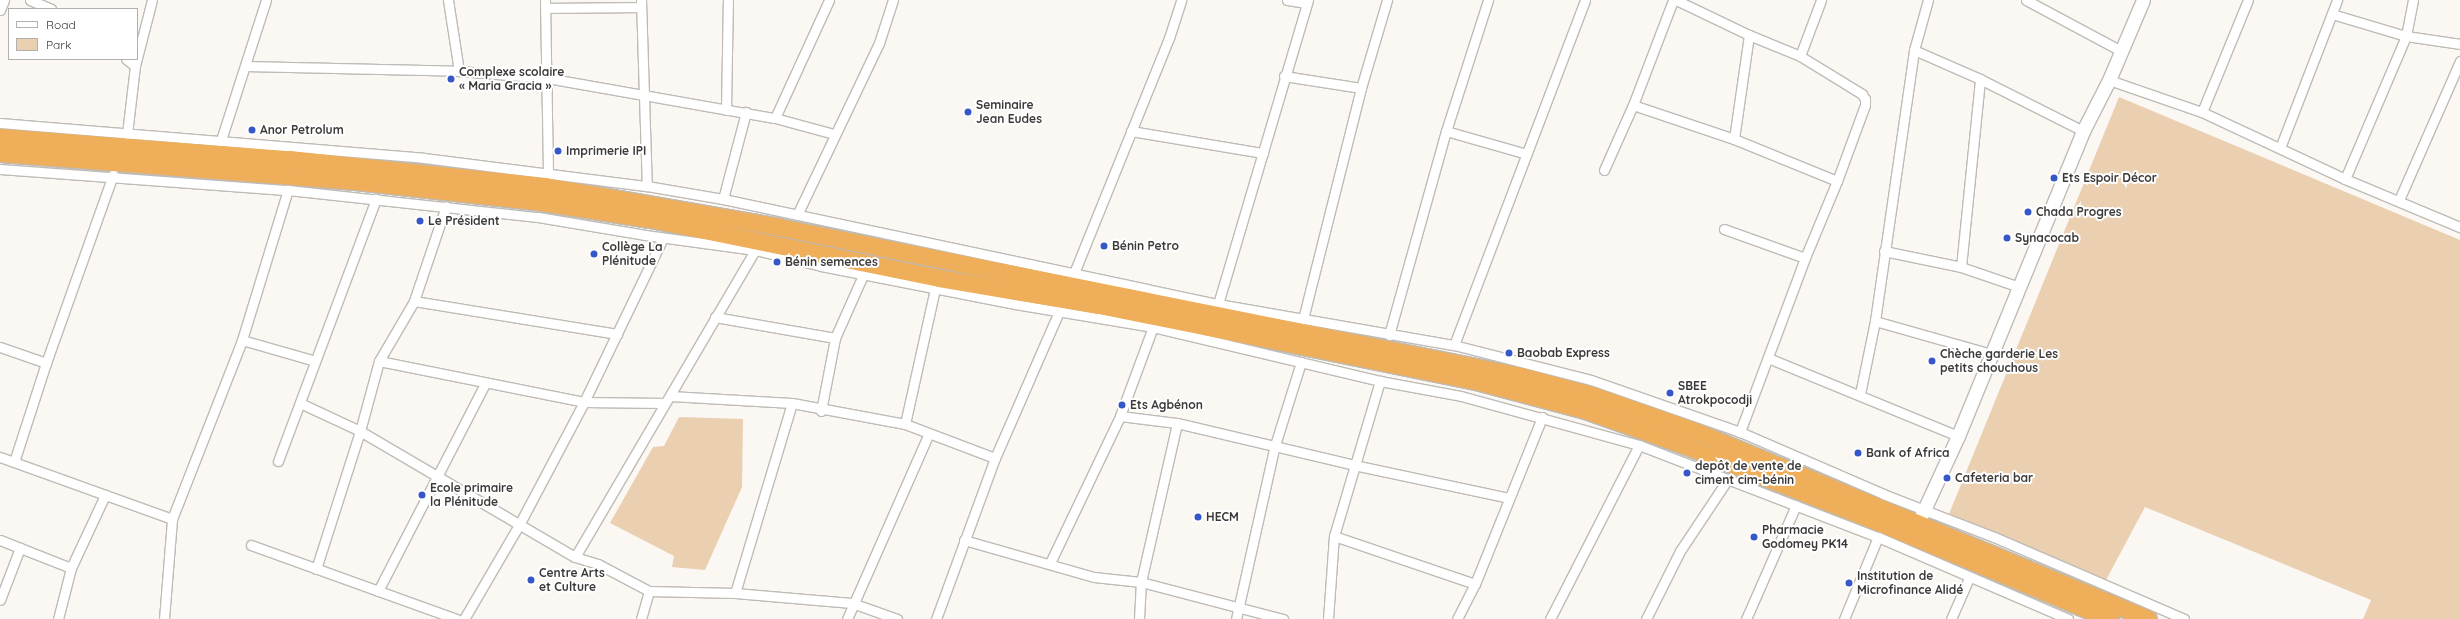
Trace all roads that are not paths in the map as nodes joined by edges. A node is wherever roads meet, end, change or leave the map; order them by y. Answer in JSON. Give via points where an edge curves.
{"nodes":[{"id":1,"x":4,"y":0,"type":"edge"},
{"id":2,"x":30,"y":0,"type":"edge"},
{"id":3,"x":152,"y":0,"type":"edge"},
{"id":4,"x":266,"y":0,"type":"edge"},
{"id":5,"x":448,"y":0,"type":"edge"},
{"id":6,"x":728,"y":0,"type":"edge"},
{"id":7,"x":829,"y":0,"type":"edge"},
{"id":8,"x":893,"y":0,"type":"edge"},
{"id":9,"x":1181,"y":0,"type":"edge"},
{"id":10,"x":1286,"y":0,"type":"edge"},
{"id":11,"x":1387,"y":0,"type":"edge"},
{"id":12,"x":1488,"y":0,"type":"edge"},
{"id":13,"x":1585,"y":0,"type":"edge"},
{"id":14,"x":1673,"y":0,"type":"edge"},
{"id":15,"x":1676,"y":0,"type":"edge"},
{"id":16,"x":1821,"y":0,"type":"edge"},
{"id":17,"x":1928,"y":0,"type":"edge"},
{"id":18,"x":2026,"y":0,"type":"edge"},
{"id":19,"x":2142,"y":0,"type":"edge"},
{"id":20,"x":2248,"y":0,"type":"edge"},
{"id":21,"x":2337,"y":0,"type":"edge"},
{"id":22,"x":2413,"y":0,"type":"edge"},
{"id":23,"x":1307,"y":1,"type":"edge"},
{"id":24,"x":545,"y":4,"type":"edge"},
{"id":25,"x":640,"y":4,"type":"edge"},
{"id":26,"x":49,"y":8,"type":"edge"},
{"id":27,"x":0,"y":10,"type":"edge"},
{"id":28,"x":2332,"y":14,"type":"junction"},
{"id":29,"x":1749,"y":35,"type":"junction"},
{"id":30,"x":2406,"y":36,"type":"junction"},
{"id":31,"x":2460,"y":44,"type":"edge"},
{"id":32,"x":1914,"y":50,"type":"junction"},
{"id":33,"x":2121,"y":51,"type":"junction"},
{"id":34,"x":138,"y":54,"type":"edge"},
{"id":35,"x":1800,"y":56,"type":"junction"},
{"id":36,"x":127,"y":60,"type":"edge"},
{"id":37,"x":137,"y":60,"type":"edge"},
{"id":38,"x":2460,"y":61,"type":"edge"},
{"id":39,"x":135,"y":66,"type":"junction"},
{"id":40,"x":245,"y":66,"type":"junction"},
{"id":41,"x":459,"y":71,"type":"junction"},
{"id":42,"x":1284,"y":76,"type":"junction"},
{"id":43,"x":548,"y":78,"type":"junction"},
{"id":44,"x":1980,"y":79,"type":"junction"},
{"id":45,"x":2109,"y":80,"type":"junction"},
{"id":46,"x":1361,"y":88,"type":"junction"},
{"id":47,"x":645,"y":93,"type":"junction"},
{"id":48,"x":1634,"y":105,"type":"junction"},
{"id":49,"x":726,"y":110,"type":"junction"},
{"id":50,"x":746,"y":112,"type":"junction"},
{"id":51,"x":2202,"y":112,"type":"junction"},
{"id":52,"x":775,"y":118,"type":"junction"},
{"id":53,"x":0,"y":123,"type":"edge"},
{"id":54,"x":1446,"y":131,"type":"junction"},
{"id":55,"x":2083,"y":131,"type":"junction"},
{"id":56,"x":1131,"y":132,"type":"junction"},
{"id":57,"x":127,"y":134,"type":"junction"},
{"id":58,"x":834,"y":134,"type":"junction"},
{"id":59,"x":0,"y":137,"type":"edge"},
{"id":60,"x":1734,"y":139,"type":"junction"},
{"id":61,"x":221,"y":140,"type":"junction"},
{"id":62,"x":2280,"y":148,"type":"junction"},
{"id":63,"x":0,"y":153,"type":"edge"},
{"id":64,"x":1263,"y":153,"type":"junction"},
{"id":65,"x":1526,"y":154,"type":"junction"},
{"id":66,"x":0,"y":168,"type":"edge"},
{"id":67,"x":1604,"y":170,"type":"dead end"},
{"id":68,"x":548,"y":173,"type":"junction"},
{"id":69,"x":113,"y":175,"type":"junction"},
{"id":70,"x":2345,"y":179,"type":"junction"},
{"id":71,"x":1837,"y":181,"type":"junction"},
{"id":72,"x":647,"y":186,"type":"junction"},
{"id":73,"x":288,"y":190,"type":"junction"},
{"id":74,"x":723,"y":199,"type":"junction"},
{"id":75,"x":376,"y":200,"type":"junction"},
{"id":76,"x":2399,"y":200,"type":"junction"},
{"id":77,"x":446,"y":206,"type":"junction"},
{"id":78,"x":797,"y":215,"type":"junction"},
{"id":79,"x":2460,"y":227,"type":"edge"},
{"id":80,"x":1724,"y":229,"type":"dead end"},
{"id":81,"x":663,"y":238,"type":"junction"},
{"id":82,"x":755,"y":250,"type":"junction"},
{"id":83,"x":1884,"y":251,"type":"junction"},
{"id":84,"x":1805,"y":258,"type":"junction"},
{"id":85,"x":1961,"y":267,"type":"junction"},
{"id":86,"x":863,"y":275,"type":"junction"},
{"id":87,"x":2019,"y":287,"type":"junction"},
{"id":88,"x":935,"y":288,"type":"junction"},
{"id":89,"x":1066,"y":292,"type":"junction"},
{"id":90,"x":414,"y":302,"type":"junction"},
{"id":91,"x":1218,"y":304,"type":"junction"},
{"id":92,"x":715,"y":317,"type":"junction"},
{"id":93,"x":1303,"y":319,"type":"junction"},
{"id":94,"x":1875,"y":321,"type":"junction"},
{"id":95,"x":1153,"y":327,"type":"junction"},
{"id":96,"x":617,"y":334,"type":"junction"},
{"id":97,"x":1389,"y":335,"type":"junction"},
{"id":98,"x":834,"y":338,"type":"junction"},
{"id":99,"x":242,"y":340,"type":"junction"},
{"id":100,"x":1454,"y":345,"type":"junction"},
{"id":101,"x":0,"y":347,"type":"edge"},
{"id":102,"x":1992,"y":354,"type":"junction"},
{"id":103,"x":1768,"y":358,"type":"junction"},
{"id":104,"x":315,"y":361,"type":"junction"},
{"id":105,"x":378,"y":361,"type":"junction"},
{"id":106,"x":1301,"y":362,"type":"junction"},
{"id":107,"x":46,"y":363,"type":"junction"},
{"id":108,"x":1380,"y":381,"type":"junction"},
{"id":109,"x":486,"y":384,"type":"junction"},
{"id":110,"x":1860,"y":394,"type":"junction"},
{"id":111,"x":667,"y":399,"type":"junction"},
{"id":112,"x":584,"y":402,"type":"junction"},
{"id":113,"x":300,"y":403,"type":"junction"},
{"id":114,"x":792,"y":403,"type":"junction"},
{"id":115,"x":821,"y":410,"type":"junction"},
{"id":116,"x":1120,"y":416,"type":"junction"},
{"id":117,"x":1542,"y":417,"type":"junction"},
{"id":118,"x":905,"y":424,"type":"junction"},
{"id":119,"x":1177,"y":424,"type":"junction"},
{"id":120,"x":360,"y":431,"type":"junction"},
{"id":121,"x":1740,"y":432,"type":"junction"},
{"id":122,"x":928,"y":435,"type":"junction"},
{"id":123,"x":1958,"y":436,"type":"junction"},
{"id":124,"x":1275,"y":445,"type":"junction"},
{"id":125,"x":1639,"y":445,"type":"junction"},
{"id":126,"x":0,"y":457,"type":"edge"},
{"id":127,"x":995,"y":458,"type":"junction"},
{"id":128,"x":278,"y":461,"type":"dead end"},
{"id":129,"x":14,"y":462,"type":"junction"},
{"id":130,"x":1354,"y":465,"type":"junction"},
{"id":131,"x":439,"y":478,"type":"junction"},
{"id":132,"x":1728,"y":479,"type":"junction"},
{"id":133,"x":105,"y":495,"type":"junction"},
{"id":134,"x":1509,"y":498,"type":"junction"},
{"id":135,"x":1796,"y":505,"type":"junction"},
{"id":136,"x":1922,"y":517,"type":"junction"},
{"id":137,"x":172,"y":519,"type":"junction"},
{"id":138,"x":519,"y":525,"type":"junction"},
{"id":139,"x":1334,"y":536,"type":"junction"},
{"id":140,"x":1878,"y":537,"type":"junction"},
{"id":141,"x":0,"y":540,"type":"edge"},
{"id":142,"x":964,"y":540,"type":"junction"},
{"id":143,"x":251,"y":545,"type":"dead end"},
{"id":144,"x":20,"y":548,"type":"junction"},
{"id":145,"x":575,"y":557,"type":"junction"},
{"id":146,"x":1050,"y":563,"type":"junction"},
{"id":147,"x":71,"y":568,"type":"junction"},
{"id":148,"x":316,"y":569,"type":"junction"},
{"id":149,"x":1969,"y":578,"type":"junction"},
{"id":150,"x":1141,"y":582,"type":"junction"},
{"id":151,"x":1475,"y":584,"type":"junction"},
{"id":152,"x":378,"y":591,"type":"junction"},
{"id":153,"x":649,"y":591,"type":"junction"},
{"id":154,"x":735,"y":593,"type":"junction"},
{"id":155,"x":0,"y":600,"type":"edge"},
{"id":156,"x":852,"y":603,"type":"junction"},
{"id":157,"x":1238,"y":609,"type":"junction"},
{"id":158,"x":2048,"y":615,"type":"edge"},
{"id":159,"x":58,"y":619,"type":"edge"},
{"id":160,"x":164,"y":619,"type":"edge"},
{"id":161,"x":457,"y":619,"type":"edge"},
{"id":162,"x":464,"y":619,"type":"edge"},
{"id":163,"x":641,"y":619,"type":"edge"},
{"id":164,"x":847,"y":619,"type":"edge"},
{"id":165,"x":897,"y":619,"type":"edge"},
{"id":166,"x":936,"y":619,"type":"edge"},
{"id":167,"x":1139,"y":619,"type":"edge"},
{"id":168,"x":1236,"y":619,"type":"edge"},
{"id":169,"x":1283,"y":619,"type":"edge"},
{"id":170,"x":1328,"y":619,"type":"edge"},
{"id":171,"x":1457,"y":619,"type":"edge"},
{"id":172,"x":1550,"y":619,"type":"edge"},
{"id":173,"x":1646,"y":619,"type":"edge"},
{"id":174,"x":1746,"y":619,"type":"edge"},
{"id":175,"x":1844,"y":619,"type":"edge"},
{"id":176,"x":1951,"y":619,"type":"edge"},
{"id":177,"x":2068,"y":619,"type":"edge"},
{"id":178,"x":2110,"y":619,"type":"edge"},
{"id":179,"x":2148,"y":619,"type":"edge"},
{"id":180,"x":2184,"y":619,"type":"edge"}],
"edges":[{"from":1,"to":27,"type":"street"},
{"from":2,"to":26,"type":"street"},
{"from":3,"to":34,"type":"street"},
{"from":4,"to":40,"type":"street"},
{"from":5,"to":41,"type":"street"},
{"from":6,"to":49,"type":"street"},
{"from":7,"to":52,"type":"street"},
{"from":8,"to":58,"type":"street","via":[[879,43]]},
{"from":9,"to":56,"type":"street","via":[[1169,38]]},
{"from":10,"to":23,"type":"street"},
{"from":11,"to":46,"type":"street"},
{"from":12,"to":54,"type":"street"},
{"from":13,"to":65,"type":"street"},
{"from":14,"to":48,"type":"street"},
{"from":15,"to":29,"type":"street"},
{"from":16,"to":35,"type":"street"},
{"from":17,"to":32,"type":"street"},
{"from":18,"to":33,"type":"street"},
{"from":19,"to":33,"type":"main road"},
{"from":20,"to":51,"type":"street"},
{"from":21,"to":28,"type":"street"},
{"from":22,"to":30,"type":"street"},
{"from":23,"to":42,"type":"street"},
{"from":24,"to":25,"type":"street"},
{"from":24,"to":43,"type":"street"},
{"from":25,"to":47,"type":"street"},
{"from":28,"to":30,"type":"street"},
{"from":28,"to":62,"type":"street"},
{"from":29,"to":35,"type":"street"},
{"from":29,"to":60,"type":"street"},
{"from":30,"to":31,"type":"street"},
{"from":30,"to":70,"type":"street"},
{"from":32,"to":44,"type":"street"},
{"from":32,"to":83,"type":"street"},
{"from":33,"to":45,"type":"main road"},
{"from":35,"to":71,"type":"street","via":[[1862,94],[1865,99]]},
{"from":36,"to":39,"type":"street"},
{"from":37,"to":39,"type":"street"},
{"from":38,"to":76,"type":"street"},
{"from":39,"to":57,"type":"street"},
{"from":40,"to":41,"type":"street"},
{"from":40,"to":61,"type":"street"},
{"from":41,"to":43,"type":"street"},
{"from":42,"to":46,"type":"street"},
{"from":42,"to":64,"type":"street"},
{"from":43,"to":47,"type":"street"},
{"from":43,"to":68,"type":"street"},
{"from":44,"to":55,"type":"street"},
{"from":44,"to":85,"type":"street"},
{"from":45,"to":51,"type":"street"},
{"from":45,"to":55,"type":"main road"},
{"from":46,"to":93,"type":"street"},
{"from":47,"to":49,"type":"street"},
{"from":47,"to":72,"type":"street"},
{"from":48,"to":60,"type":"street"},
{"from":48,"to":67,"type":"street"},
{"from":49,"to":50,"type":"street"},
{"from":50,"to":52,"type":"street"},
{"from":50,"to":74,"type":"street"},
{"from":51,"to":62,"type":"street"},
{"from":52,"to":58,"type":"street"},
{"from":53,"to":57,"type":"street"},
{"from":54,"to":65,"type":"street"},
{"from":54,"to":97,"type":"street"},
{"from":55,"to":87,"type":"main road"},
{"from":56,"to":64,"type":"street"},
{"from":56,"to":89,"type":"street"},
{"from":57,"to":61,"type":"street"},
{"from":58,"to":78,"type":"street"},
{"from":59,"to":89,"type":"highway","via":[[289,159],[544,186],[779,227]]},
{"from":60,"to":71,"type":"street"},
{"from":61,"to":68,"type":"street"},
{"from":62,"to":70,"type":"street"},
{"from":63,"to":89,"type":"highway","via":[[355,181],[541,202],[650,219],[939,278]]},
{"from":64,"to":91,"type":"street"},
{"from":65,"to":100,"type":"street"},
{"from":66,"to":69,"type":"street"},
{"from":68,"to":72,"type":"street"},
{"from":69,"to":73,"type":"street"},
{"from":69,"to":107,"type":"street"},
{"from":70,"to":76,"type":"street"},
{"from":71,"to":84,"type":"street"},
{"from":72,"to":74,"type":"street"},
{"from":73,"to":75,"type":"street"},
{"from":73,"to":99,"type":"street"},
{"from":74,"to":78,"type":"street"},
{"from":75,"to":77,"type":"street"},
{"from":75,"to":104,"type":"street"},
{"from":76,"to":79,"type":"street"},
{"from":77,"to":81,"type":"street","via":[[538,217]]},
{"from":77,"to":90,"type":"street"},
{"from":78,"to":89,"type":"street"},
{"from":80,"to":84,"type":"street"},
{"from":81,"to":82,"type":"street"},
{"from":81,"to":96,"type":"street"},
{"from":82,"to":86,"type":"street"},
{"from":82,"to":92,"type":"street"},
{"from":83,"to":85,"type":"street"},
{"from":83,"to":94,"type":"street"},
{"from":84,"to":103,"type":"street"},
{"from":85,"to":87,"type":"street"},
{"from":86,"to":88,"type":"street"},
{"from":86,"to":98,"type":"street"},
{"from":87,"to":102,"type":"main road"},
{"from":88,"to":89,"type":"street"},
{"from":88,"to":118,"type":"street"},
{"from":89,"to":91,"type":"street"},
{"from":89,"to":95,"type":"street"},
{"from":89,"to":127,"type":"street"},
{"from":89,"to":136,"type":"highway","via":[[1468,364],[1562,386],[1695,431]]},
{"from":89,"to":178,"type":"highway","via":[[1472,380],[1585,410],[1686,446],[1873,520]]},
{"from":90,"to":96,"type":"street"},
{"from":90,"to":105,"type":"street"},
{"from":91,"to":93,"type":"street"},
{"from":92,"to":98,"type":"street"},
{"from":92,"to":111,"type":"street"},
{"from":93,"to":97,"type":"street"},
{"from":94,"to":102,"type":"street"},
{"from":94,"to":110,"type":"street"},
{"from":95,"to":106,"type":"street"},
{"from":95,"to":116,"type":"street"},
{"from":96,"to":112,"type":"street"},
{"from":97,"to":100,"type":"street"},
{"from":98,"to":115,"type":"street"},
{"from":99,"to":104,"type":"street"},
{"from":99,"to":137,"type":"street"},
{"from":100,"to":121,"type":"street","via":[[1590,380]]},
{"from":101,"to":107,"type":"street"},
{"from":102,"to":123,"type":"main road"},
{"from":103,"to":110,"type":"street"},
{"from":103,"to":121,"type":"street"},
{"from":104,"to":113,"type":"street"},
{"from":105,"to":109,"type":"street"},
{"from":105,"to":120,"type":"street"},
{"from":106,"to":108,"type":"street"},
{"from":106,"to":124,"type":"street"},
{"from":107,"to":129,"type":"street"},
{"from":108,"to":117,"type":"street","via":[[1461,396]]},
{"from":108,"to":130,"type":"street"},
{"from":109,"to":112,"type":"street"},
{"from":109,"to":131,"type":"street"},
{"from":110,"to":123,"type":"street"},
{"from":111,"to":112,"type":"street"},
{"from":111,"to":114,"type":"street"},
{"from":111,"to":145,"type":"street"},
{"from":112,"to":138,"type":"street"},
{"from":113,"to":120,"type":"street"},
{"from":113,"to":128,"type":"street"},
{"from":114,"to":115,"type":"street"},
{"from":114,"to":154,"type":"street"},
{"from":115,"to":118,"type":"street"},
{"from":116,"to":119,"type":"street"},
{"from":116,"to":146,"type":"street"},
{"from":117,"to":125,"type":"street"},
{"from":117,"to":134,"type":"street"},
{"from":118,"to":122,"type":"street"},
{"from":119,"to":124,"type":"street"},
{"from":119,"to":150,"type":"street"},
{"from":120,"to":131,"type":"street"},
{"from":120,"to":148,"type":"street"},
{"from":121,"to":136,"type":"street"},
{"from":122,"to":127,"type":"street"},
{"from":122,"to":156,"type":"street"},
{"from":123,"to":136,"type":"main road"},
{"from":124,"to":130,"type":"street"},
{"from":124,"to":157,"type":"street"},
{"from":125,"to":132,"type":"street"},
{"from":125,"to":172,"type":"street"},
{"from":126,"to":129,"type":"street"},
{"from":127,"to":142,"type":"street"},
{"from":129,"to":133,"type":"street"},
{"from":130,"to":134,"type":"street"},
{"from":130,"to":139,"type":"street"},
{"from":131,"to":138,"type":"street"},
{"from":131,"to":152,"type":"street"},
{"from":132,"to":135,"type":"street"},
{"from":132,"to":173,"type":"street","via":[[1680,551]]},
{"from":133,"to":137,"type":"street"},
{"from":133,"to":147,"type":"street"},
{"from":134,"to":151,"type":"street"},
{"from":135,"to":140,"type":"street"},
{"from":135,"to":174,"type":"street"},
{"from":136,"to":179,"type":"highway"},
{"from":136,"to":180,"type":"street","via":[[1994,537]]},
{"from":137,"to":160,"type":"street"},
{"from":138,"to":145,"type":"street"},
{"from":138,"to":162,"type":"street"},
{"from":139,"to":151,"type":"street"},
{"from":139,"to":170,"type":"street"},
{"from":140,"to":149,"type":"street"},
{"from":140,"to":175,"type":"street"},
{"from":141,"to":144,"type":"street"},
{"from":142,"to":146,"type":"street"},
{"from":142,"to":166,"type":"street"},
{"from":143,"to":148,"type":"street"},
{"from":144,"to":147,"type":"street"},
{"from":144,"to":155,"type":"street"},
{"from":145,"to":153,"type":"street","via":[[598,564]]},
{"from":146,"to":150,"type":"street","via":[[1094,577]]},
{"from":147,"to":159,"type":"street"},
{"from":148,"to":152,"type":"street"},
{"from":149,"to":158,"type":"street"},
{"from":149,"to":176,"type":"street"},
{"from":150,"to":157,"type":"street"},
{"from":150,"to":167,"type":"street"},
{"from":151,"to":171,"type":"street"},
{"from":152,"to":161,"type":"street"},
{"from":153,"to":154,"type":"street"},
{"from":153,"to":163,"type":"street"},
{"from":154,"to":156,"type":"street"},
{"from":156,"to":164,"type":"street"},
{"from":156,"to":165,"type":"street"},
{"from":157,"to":168,"type":"street"},
{"from":157,"to":169,"type":"street"},
{"from":158,"to":177,"type":"street"}]}
